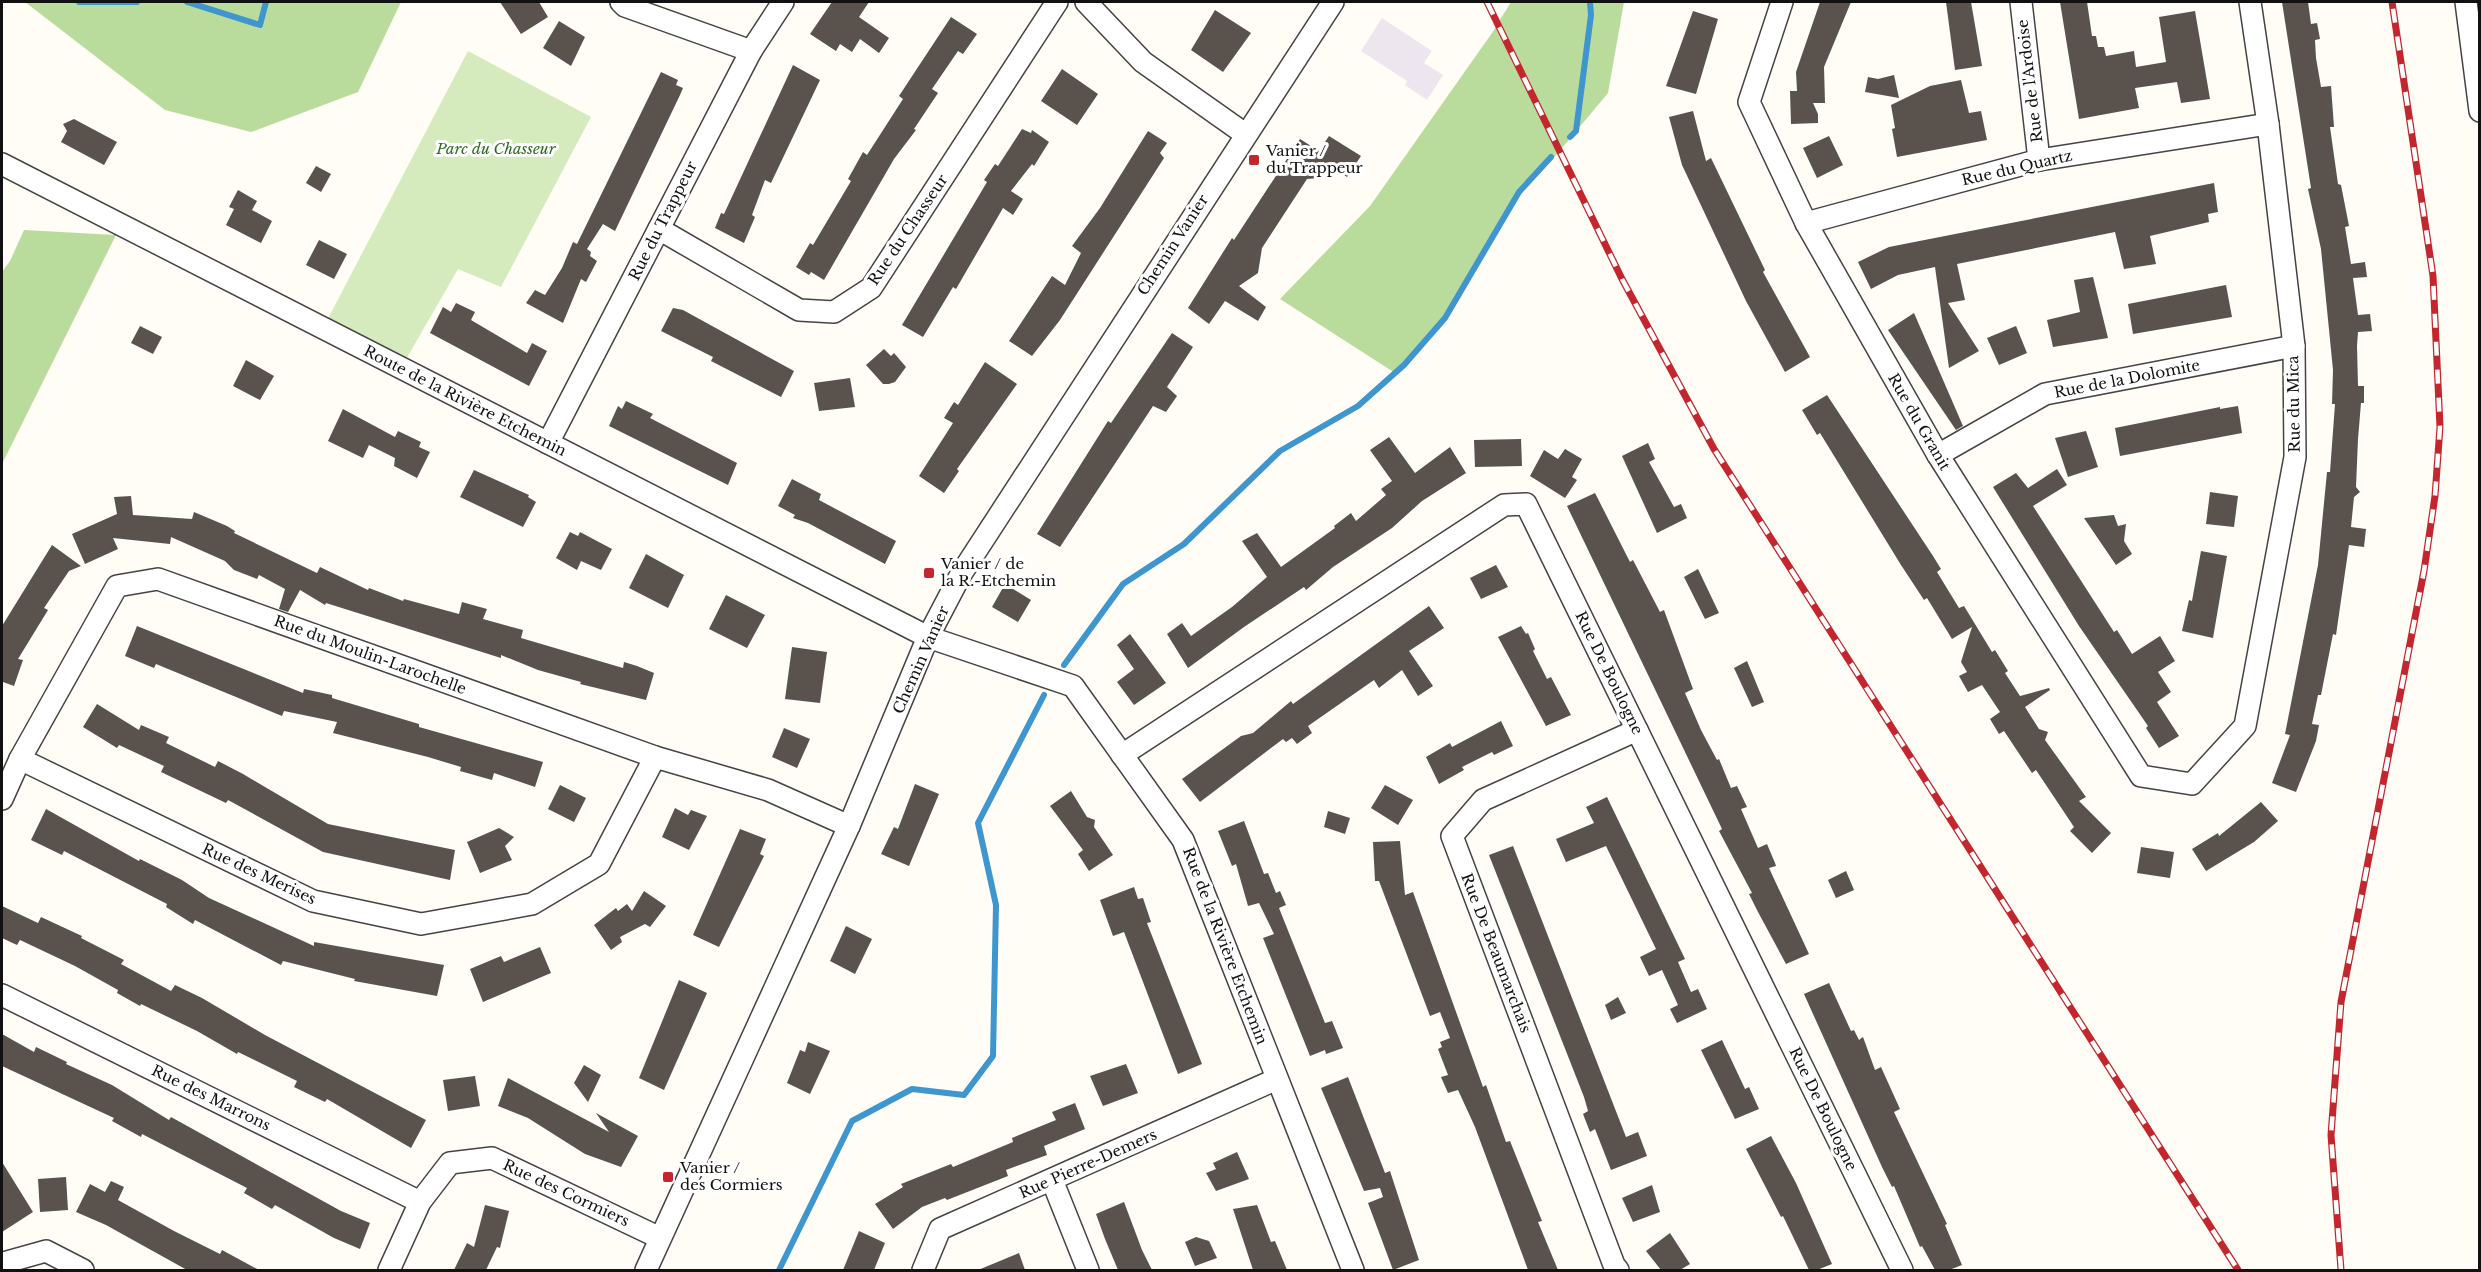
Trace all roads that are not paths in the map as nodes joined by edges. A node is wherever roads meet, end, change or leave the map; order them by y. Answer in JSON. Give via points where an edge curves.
{"nodes":[{"id":1,"x":621,"y":2,"type":"edge"},
{"id":2,"x":783,"y":2,"type":"edge"},
{"id":3,"x":1058,"y":2,"type":"edge"},
{"id":4,"x":1086,"y":2,"type":"edge"},
{"id":5,"x":1332,"y":2,"type":"edge"},
{"id":6,"x":1782,"y":2,"type":"edge"},
{"id":7,"x":2021,"y":2,"type":"edge"},
{"id":8,"x":2250,"y":2,"type":"edge"},
{"id":9,"x":2471,"y":16,"type":"edge"},
{"id":10,"x":751,"y":51,"type":"junction"},
{"id":11,"x":2480,"y":111,"type":"edge"},
{"id":12,"x":2268,"y":124,"type":"junction"},
{"id":13,"x":1245,"y":134,"type":"junction"},
{"id":14,"x":2039,"y":160,"type":"junction"},
{"id":15,"x":2,"y":164,"type":"edge"},
{"id":16,"x":1806,"y":223,"type":"junction"},
{"id":17,"x":659,"y":229,"type":"junction"},
{"id":18,"x":2294,"y":346,"type":"junction"},
{"id":19,"x":548,"y":443,"type":"junction"},
{"id":20,"x":1938,"y":455,"type":"junction"},
{"id":21,"x":928,"y":637,"type":"junction"},
{"id":22,"x":1637,"y":730,"type":"junction"},
{"id":23,"x":1122,"y":755,"type":"junction"},
{"id":24,"x":655,"y":757,"type":"junction"},
{"id":25,"x":20,"y":759,"type":"junction"},
{"id":26,"x":2192,"y":784,"type":"joint"},
{"id":27,"x":2,"y":799,"type":"edge"},
{"id":28,"x":849,"y":826,"type":"junction"},
{"id":29,"x":2,"y":995,"type":"edge"},
{"id":30,"x":1277,"y":1079,"type":"junction"},
{"id":31,"x":1052,"y":1180,"type":"junction"},
{"id":32,"x":420,"y":1202,"type":"junction"},
{"id":33,"x":660,"y":1238,"type":"junction"},
{"id":34,"x":2,"y":1267,"type":"edge"},
{"id":35,"x":84,"y":1270,"type":"edge"},
{"id":36,"x":390,"y":1270,"type":"edge"},
{"id":37,"x":646,"y":1270,"type":"edge"},
{"id":38,"x":923,"y":1270,"type":"edge"},
{"id":39,"x":1088,"y":1270,"type":"edge"},
{"id":40,"x":1353,"y":1270,"type":"edge"},
{"id":41,"x":1618,"y":1270,"type":"edge"},
{"id":42,"x":1902,"y":1270,"type":"edge"}],
"edges":[{"from":1,"to":10,"type":"street"},
{"from":2,"to":10,"type":"street","name":"Rue du Trappeur"},
{"from":3,"to":17,"type":"street","name":"Rue du Chasseur","via":[[871,288],[834,312],[799,310]]},
{"from":4,"to":13,"type":"street","via":[[1143,62]]},
{"from":5,"to":13,"type":"street","name":"Chemin Vanier"},
{"from":6,"to":16,"type":"street","name":"Rue du Granit","via":[[1749,102]]},
{"from":7,"to":14,"type":"street","name":"Rue de l'Ardoise"},
{"from":8,"to":12,"type":"street","name":"Rue du Mica"},
{"from":9,"to":11,"type":"street"},
{"from":10,"to":17,"type":"street","name":"Rue du Trappeur"},
{"from":12,"to":14,"type":"street","name":"Rue du Quartz"},
{"from":12,"to":18,"type":"street","name":"Rue du Mica"},
{"from":13,"to":21,"type":"street","name":"Chemin Vanier","via":[[961,574]]},
{"from":14,"to":16,"type":"street","name":"Rue du Quartz"},
{"from":15,"to":19,"type":"street","name":"Route de la Rivière Etchemin"},
{"from":16,"to":20,"type":"street","name":"Rue du Granit"},
{"from":17,"to":19,"type":"street","name":"Rue du Trappeur"},
{"from":18,"to":20,"type":"street","name":"Rue de la Dolomite","via":[[2045,394]]},
{"from":18,"to":26,"type":"street","name":"Rue du Mica","via":[[2295,457],[2246,726]]},
{"from":19,"to":21,"type":"street","name":"Route de la Rivière Etchemin"},
{"from":20,"to":26,"type":"street","name":"Rue du Granit","via":[[2141,776]]},
{"from":21,"to":23,"type":"street","name":"Rue de la Rivière Etchemin","via":[[1073,686]]},
{"from":21,"to":28,"type":"street","name":"Chemin Vanier"},
{"from":22,"to":23,"type":"street","name":"Rue De Boulogne","via":[[1526,504],[1504,505]]},
{"from":22,"to":41,"type":"street","name":"Rue De Beaumarchais","via":[[1483,800],[1452,836]]},
{"from":22,"to":42,"type":"street","name":"Rue De Boulogne"},
{"from":23,"to":30,"type":"street","name":"Rue de la Rivière Etchemin","via":[[1184,840]]},
{"from":24,"to":25,"type":"street","name":"Rue des Merises","via":[[599,864],[532,903],[421,924],[313,901]]},
{"from":24,"to":25,"type":"street","name":"Rue du Moulin-Larochelle","via":[[158,579],[117,586]]},
{"from":24,"to":28,"type":"street","name":"Rue du Moulin-Larochelle","via":[[768,790]]},
{"from":25,"to":27,"type":"street","name":"Rue du Moulin-Larochelle"},
{"from":28,"to":33,"type":"street","name":"Chemin Vanier"},
{"from":29,"to":32,"type":"street","name":"Rue des Marrons"},
{"from":30,"to":31,"type":"street","name":"Rue Pierre-Demers"},
{"from":30,"to":40,"type":"street","name":"Rue de la Rivière Etchemin"},
{"from":31,"to":38,"type":"street","name":"Rue Pierre-Demers","via":[[940,1229]]},
{"from":31,"to":39,"type":"street"},
{"from":32,"to":33,"type":"street","name":"Rue des Cormiers","via":[[450,1163],[492,1158]]},
{"from":32,"to":36,"type":"street","name":"Rue des Cormiers"},
{"from":33,"to":37,"type":"street","name":"Chemin Vanier"},
{"from":34,"to":35,"type":"street","via":[[3,1263],[46,1251]]}]}
